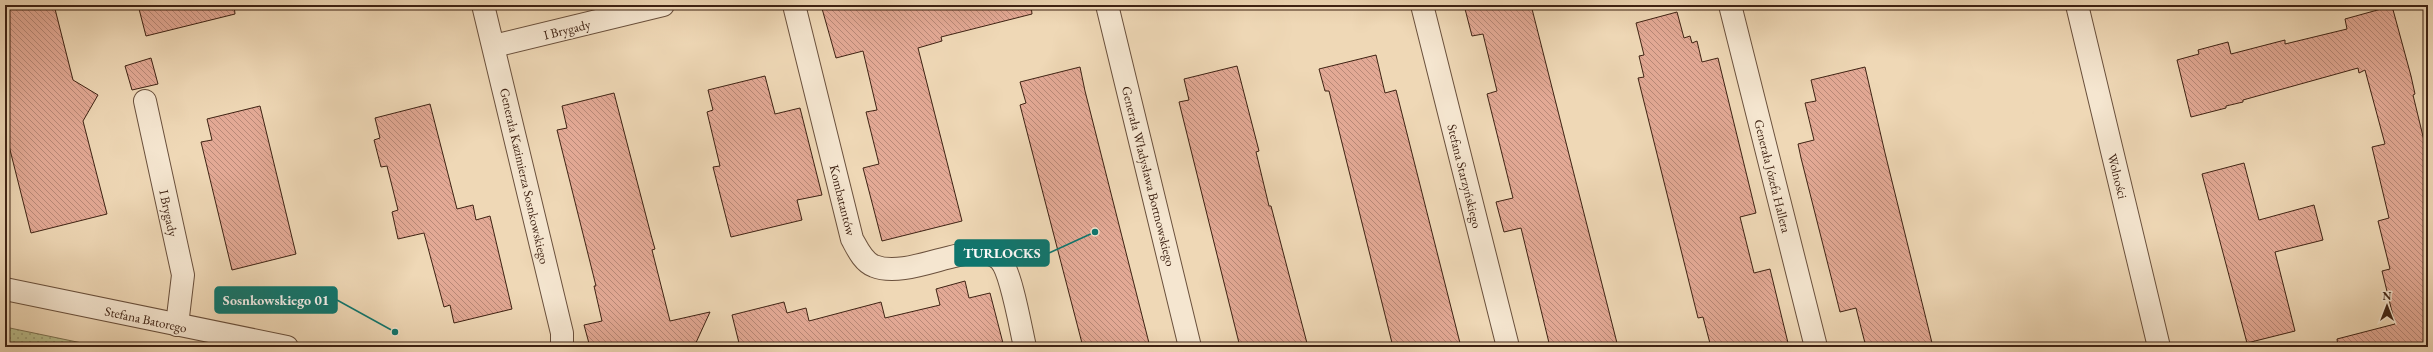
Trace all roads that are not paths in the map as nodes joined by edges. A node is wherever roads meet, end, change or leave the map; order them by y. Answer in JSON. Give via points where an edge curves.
{"nodes":[{"id":1,"x":484,"y":5,"type":"edge"},
{"id":2,"x":663,"y":5,"type":"edge"},
{"id":3,"x":794,"y":5,"type":"edge"},
{"id":4,"x":1108,"y":5,"type":"edge"},
{"id":5,"x":1422,"y":5,"type":"edge"},
{"id":6,"x":1730,"y":5,"type":"edge"},
{"id":7,"x":2077,"y":5,"type":"edge"},
{"id":8,"x":494,"y":46,"type":"junction"},
{"id":9,"x":145,"y":101,"type":"dead end"},
{"id":10,"x":5,"y":289,"type":"edge"},
{"id":11,"x":176,"y":325,"type":"junction"},
{"id":12,"x":287,"y":347,"type":"edge"},
{"id":13,"x":562,"y":347,"type":"edge"},
{"id":14,"x":1025,"y":347,"type":"edge"},
{"id":15,"x":1190,"y":347,"type":"edge"},
{"id":16,"x":1508,"y":347,"type":"edge"},
{"id":17,"x":1816,"y":347,"type":"edge"},
{"id":18,"x":2159,"y":347,"type":"edge"}],
"edges":[{"from":1,"to":8,"type":"street","name":"Generała Kazimierza Sosnkowskiego"},
{"from":2,"to":8,"type":"street","name":"I Brygady"},
{"from":3,"to":14,"type":"street","name":"Kombatantów","via":[[852,239],[860,254],[874,266],[894,270],[915,268],[971,252],[988,252],[1001,260],[1008,277]]},
{"from":4,"to":15,"type":"street","name":"Generała Władysława Bortnowskiego"},
{"from":5,"to":16,"type":"street","name":"Stefana Starzyńskiego"},
{"from":6,"to":17,"type":"street","name":"Generała Józefa Hallera"},
{"from":7,"to":18,"type":"street","name":"Wolności"},
{"from":8,"to":13,"type":"street","name":"Generała Kazimierza Sosnkowskiego","via":[[562,333]]},
{"from":9,"to":11,"type":"street","name":"I Brygady","via":[[183,275]]},
{"from":10,"to":11,"type":"street","name":"Stefana Batorego"},
{"from":11,"to":12,"type":"street","name":"Stefana Batorego"}]}
